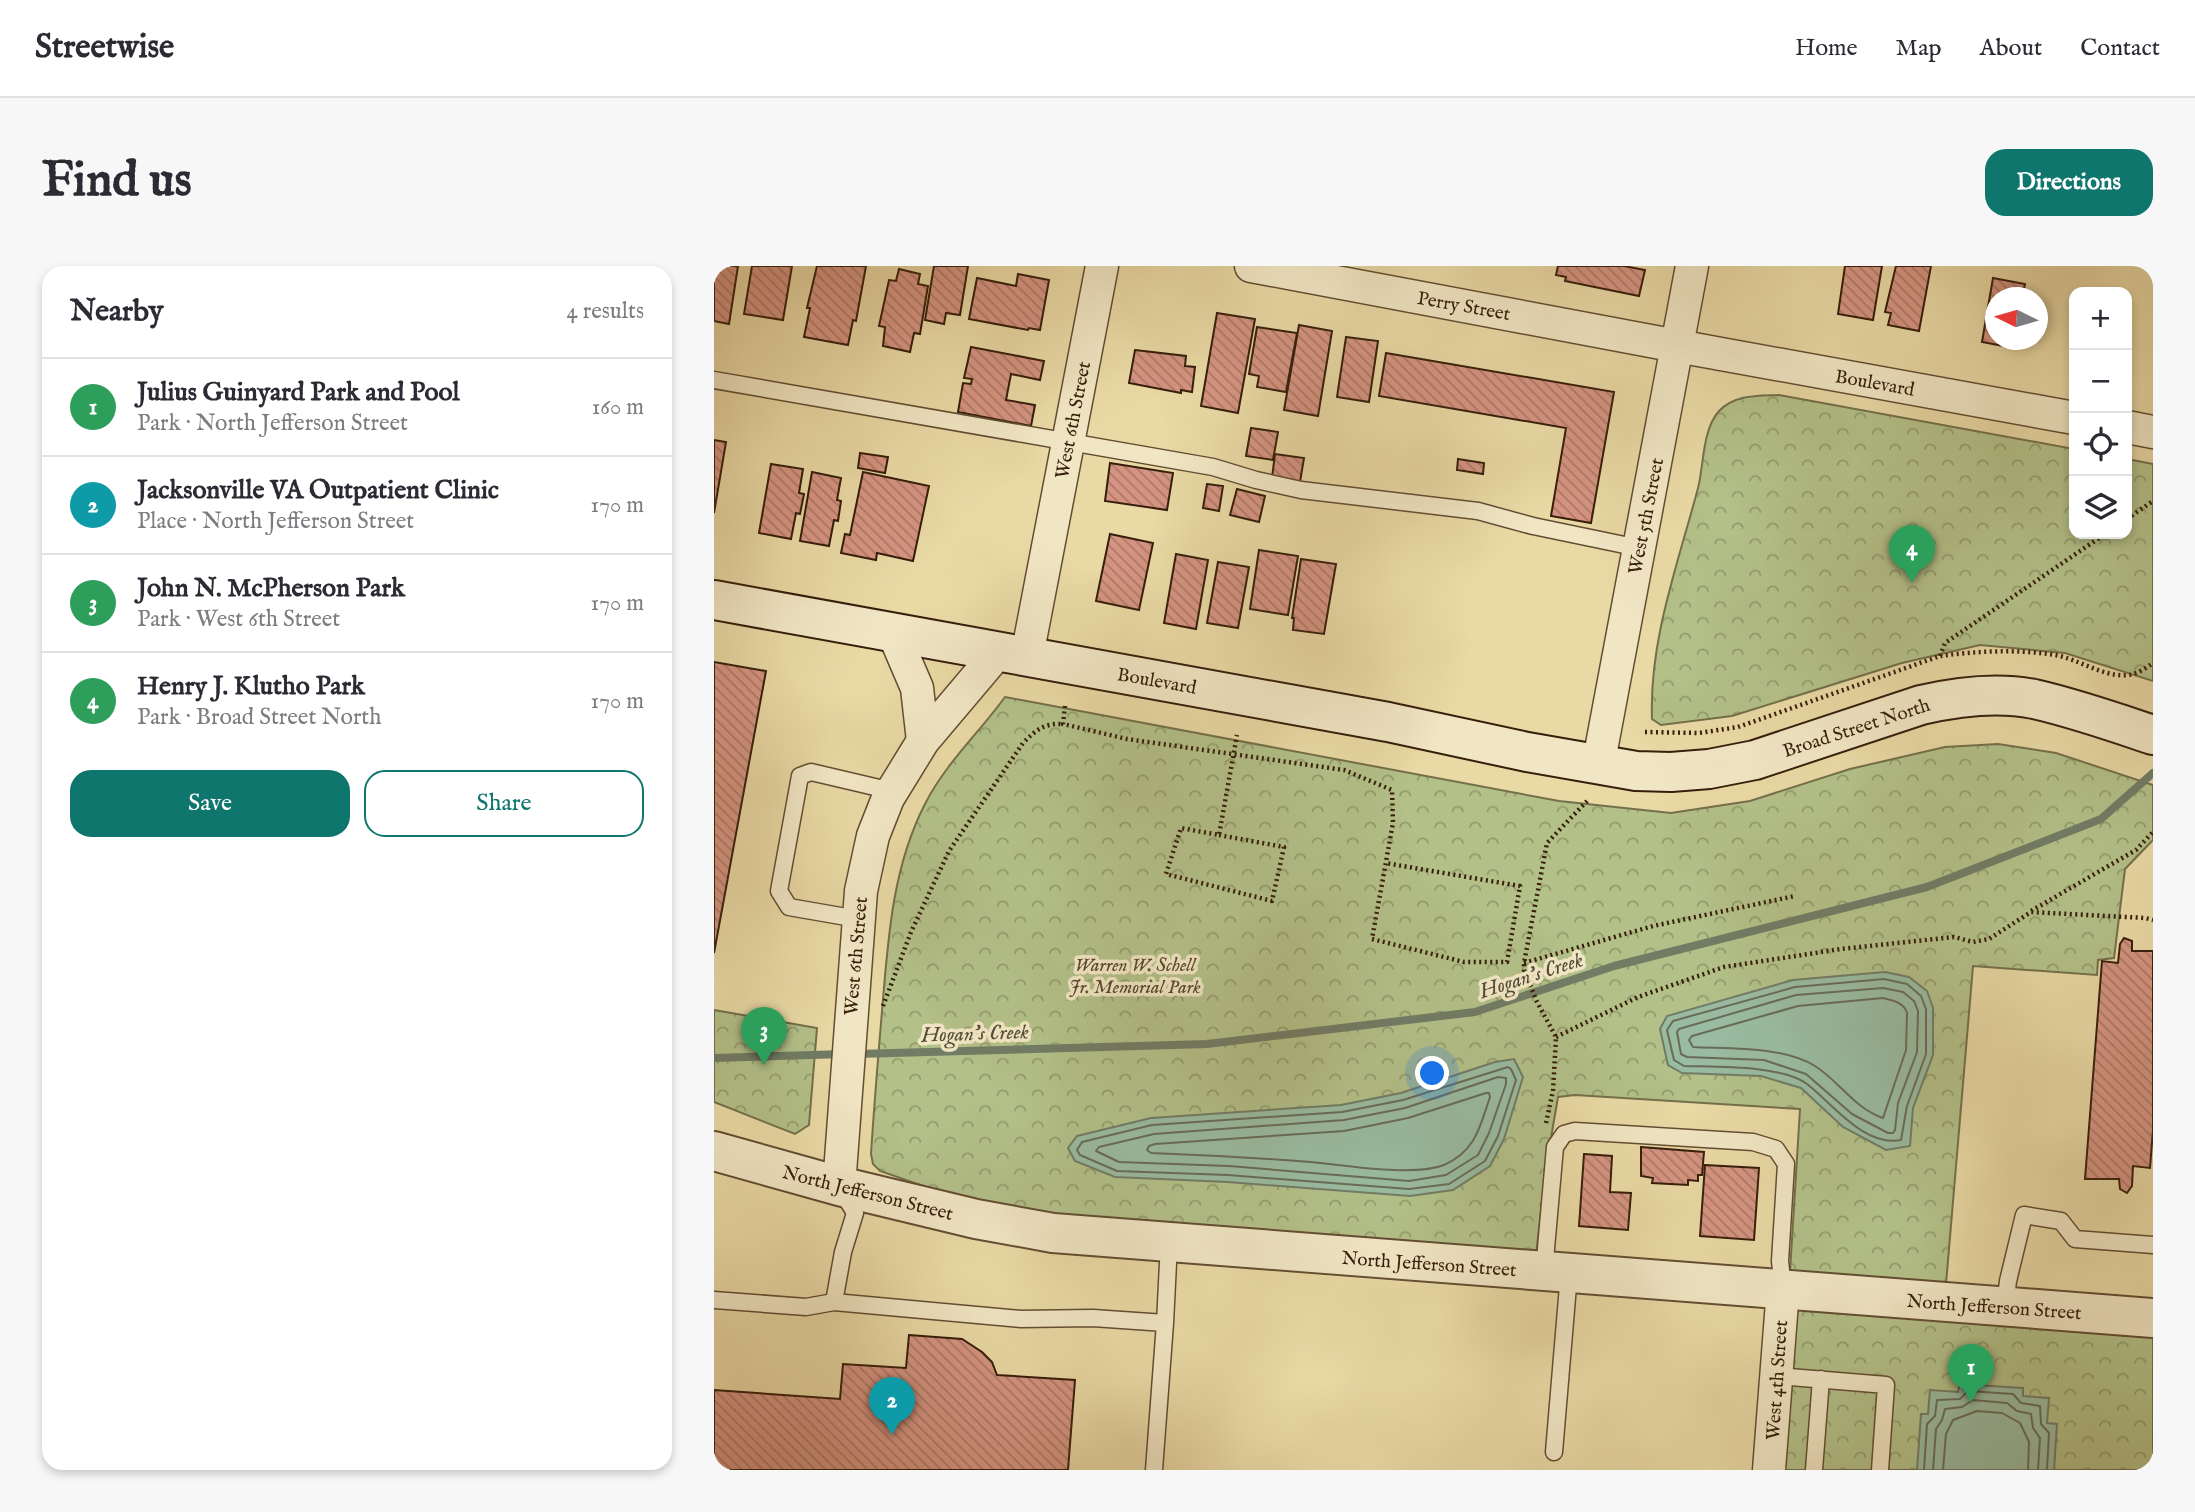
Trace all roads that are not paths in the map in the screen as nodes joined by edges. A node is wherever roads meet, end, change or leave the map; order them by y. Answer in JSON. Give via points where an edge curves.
{"nodes":[{"id":1,"x":1102,"y":266,"type":"edge"},
{"id":2,"x":1251,"y":266,"type":"edge"},
{"id":3,"x":1692,"y":266,"type":"edge"},
{"id":4,"x":1676,"y":346,"type":"junction"},
{"id":5,"x":714,"y":380,"type":"edge"},
{"id":6,"x":2069,"y":417,"type":"edge"},
{"id":7,"x":2132,"y":428,"type":"edge"},
{"id":8,"x":2153,"y":432,"type":"edge"},
{"id":9,"x":1067,"y":443,"type":"junction"},
{"id":10,"x":1639,"y":548,"type":"junction"},
{"id":11,"x":714,"y":600,"type":"edge"},
{"id":12,"x":893,"y":632,"type":"junction"},
{"id":13,"x":1013,"y":654,"type":"junction"},
{"id":14,"x":2141,"y":731,"type":"edge"},
{"id":15,"x":923,"y":741,"type":"junction"},
{"id":16,"x":1593,"y":783,"type":"junction"},
{"id":17,"x":892,"y":791,"type":"junction"},
{"id":18,"x":858,"y":919,"type":"junction"},
{"id":19,"x":714,"y":1151,"type":"edge"},
{"id":20,"x":839,"y":1185,"type":"junction"},
{"id":21,"x":1169,"y":1243,"type":"junction"},
{"id":22,"x":2153,"y":1245,"type":"edge"},
{"id":23,"x":1556,"y":1273,"type":"junction"},
{"id":24,"x":1783,"y":1289,"type":"junction"},
{"id":25,"x":714,"y":1300,"type":"edge"},
{"id":26,"x":834,"y":1302,"type":"junction"},
{"id":27,"x":2005,"y":1307,"type":"junction"},
{"id":28,"x":2153,"y":1318,"type":"edge"},
{"id":29,"x":1165,"y":1323,"type":"junction"},
{"id":30,"x":1777,"y":1376,"type":"junction"},
{"id":31,"x":1821,"y":1379,"type":"junction"},
{"id":32,"x":1554,"y":1452,"type":"dead end"},
{"id":33,"x":1154,"y":1470,"type":"edge"},
{"id":34,"x":1769,"y":1470,"type":"edge"},
{"id":35,"x":1814,"y":1470,"type":"edge"},
{"id":36,"x":1880,"y":1470,"type":"edge"}],
"edges":[{"from":1,"to":9,"type":"street","name":"West 6th Street"},
{"from":2,"to":4,"type":"street","name":"Perry Street"},
{"from":3,"to":4,"type":"street","name":"West 5th Street"},
{"from":4,"to":6,"type":"street","name":"Boulevard"},
{"from":4,"to":10,"type":"street","name":"West 5th Street"},
{"from":5,"to":9,"type":"lane"},
{"from":7,"to":8,"type":"street"},
{"from":9,"to":10,"type":"lane","via":[[1213,467],[1301,490],[1478,510]]},
{"from":9,"to":13,"type":"street","name":"West 6th Street"},
{"from":10,"to":16,"type":"street","name":"West 5th Street"},
{"from":11,"to":12,"type":"street","name":"Boulevard"},
{"from":12,"to":13,"type":"street","name":"Boulevard"},
{"from":12,"to":15,"type":"street","via":[[917,688]]},
{"from":13,"to":15,"type":"street","name":"West 6th Street"},
{"from":13,"to":16,"type":"street","name":"Boulevard","via":[[1388,722]]},
{"from":14,"to":16,"type":"street","name":"Broad Street North","via":[[2032,698],[1941,700],[1755,760]]},
{"from":15,"to":17,"type":"street","name":"West 6th Street"},
{"from":17,"to":18,"type":"street","name":"West 6th Street","via":[[866,862]]},
{"from":17,"to":18,"type":"lane","via":[[811,772],[800,776],[779,891],[789,907]]},
{"from":18,"to":20,"type":"street","name":"West 6th Street"},
{"from":19,"to":20,"type":"street","name":"North Jefferson Street"},
{"from":20,"to":21,"type":"street","name":"North Jefferson Street","via":[[1053,1233]]},
{"from":20,"to":26,"type":"lane","via":[[855,1213]]},
{"from":21,"to":23,"type":"street","name":"North Jefferson Street"},
{"from":21,"to":29,"type":"lane"},
{"from":22,"to":27,"type":"lane","via":[[2075,1240],[2061,1221],[2024,1214]]},
{"from":23,"to":24,"type":"street","name":"North Jefferson Street"},
{"from":23,"to":24,"type":"lane","via":[[1555,1147],[1564,1134],[1753,1142],[1776,1149],[1786,1164],[1780,1261]]},
{"from":23,"to":32,"type":"lane"},
{"from":24,"to":27,"type":"street","name":"North Jefferson Street"},
{"from":24,"to":30,"type":"street","name":"West 4th Street"},
{"from":25,"to":26,"type":"lane","via":[[806,1307]]},
{"from":26,"to":29,"type":"lane","via":[[1021,1319]]},
{"from":27,"to":28,"type":"street","name":"North Jefferson Street"},
{"from":29,"to":33,"type":"lane"},
{"from":30,"to":31,"type":"lane"},
{"from":30,"to":34,"type":"street","name":"West 4th Street"},
{"from":31,"to":35,"type":"lane"},
{"from":31,"to":36,"type":"lane","via":[[1886,1385]]}]}
